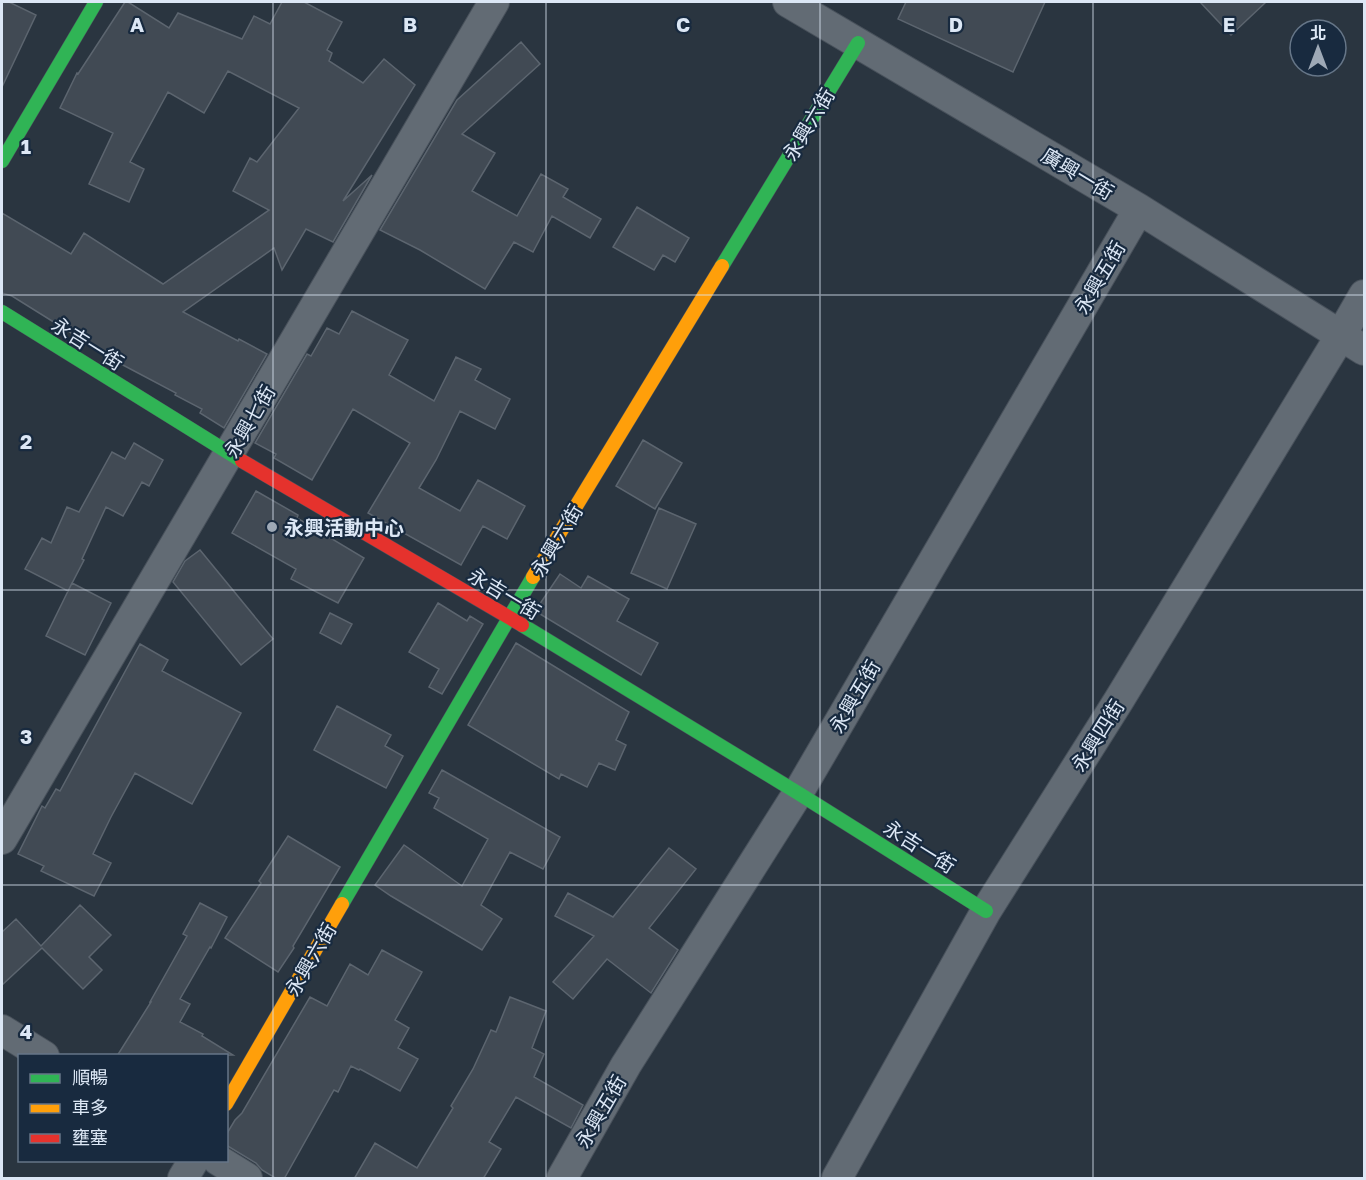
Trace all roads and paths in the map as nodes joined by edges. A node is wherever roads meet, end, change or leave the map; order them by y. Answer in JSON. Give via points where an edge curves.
{"nodes":[{"id":1,"x":96,"y":2,"type":"edge"},
{"id":2,"x":494,"y":2,"type":"edge"},
{"id":3,"x":788,"y":2,"type":"edge"},
{"id":4,"x":858,"y":43,"type":"junction"},
{"id":5,"x":2,"y":161,"type":"edge"},
{"id":6,"x":1139,"y":209,"type":"junction"},
{"id":7,"x":1365,"y":295,"type":"edge"},
{"id":8,"x":2,"y":312,"type":"edge"},
{"id":9,"x":1353,"y":343,"type":"edge"},
{"id":10,"x":230,"y":453,"type":"junction"},
{"id":11,"x":508,"y":617,"type":"junction"},
{"id":12,"x":798,"y":793,"type":"junction"},
{"id":13,"x":2,"y":839,"type":"edge"},
{"id":14,"x":986,"y":911,"type":"junction"},
{"id":15,"x":2,"y":1030,"type":"edge"},
{"id":16,"x":41,"y":1054,"type":"edge"},
{"id":17,"x":228,"y":1101,"type":"edge"},
{"id":18,"x":193,"y":1162,"type":"edge"},
{"id":19,"x":220,"y":1162,"type":"edge"},
{"id":20,"x":842,"y":1177,"type":"edge"},
{"id":21,"x":183,"y":1179,"type":"edge"},
{"id":22,"x":248,"y":1179,"type":"edge"},
{"id":23,"x":561,"y":1179,"type":"edge"}],
"edges":[{"from":1,"to":5,"type":"street"},
{"from":2,"to":10,"type":"street","name":"永興七街"},
{"from":3,"to":4,"type":"street","name":"廣興一街"},
{"from":4,"to":6,"type":"street","name":"廣興一街"},
{"from":4,"to":11,"type":"street","name":"永興六街"},
{"from":6,"to":9,"type":"street","name":"廣興一街"},
{"from":6,"to":12,"type":"street","name":"永興五街"},
{"from":7,"to":9,"type":"street","name":"永興四街"},
{"from":8,"to":10,"type":"street","name":"永吉一街"},
{"from":9,"to":14,"type":"street","name":"永興四街"},
{"from":10,"to":11,"type":"street","name":"永吉一街"},
{"from":10,"to":13,"type":"street","name":"永興七街"},
{"from":11,"to":12,"type":"street","name":"永吉一街"},
{"from":11,"to":17,"type":"street","name":"永興六街"},
{"from":12,"to":14,"type":"street","name":"永吉一街"},
{"from":12,"to":23,"type":"street","name":"永興五街","via":[[626,1065]]},
{"from":14,"to":20,"type":"street","name":"永興四街"},
{"from":15,"to":16,"type":"street"},
{"from":18,"to":21,"type":"street"},
{"from":19,"to":22,"type":"street"}]}
